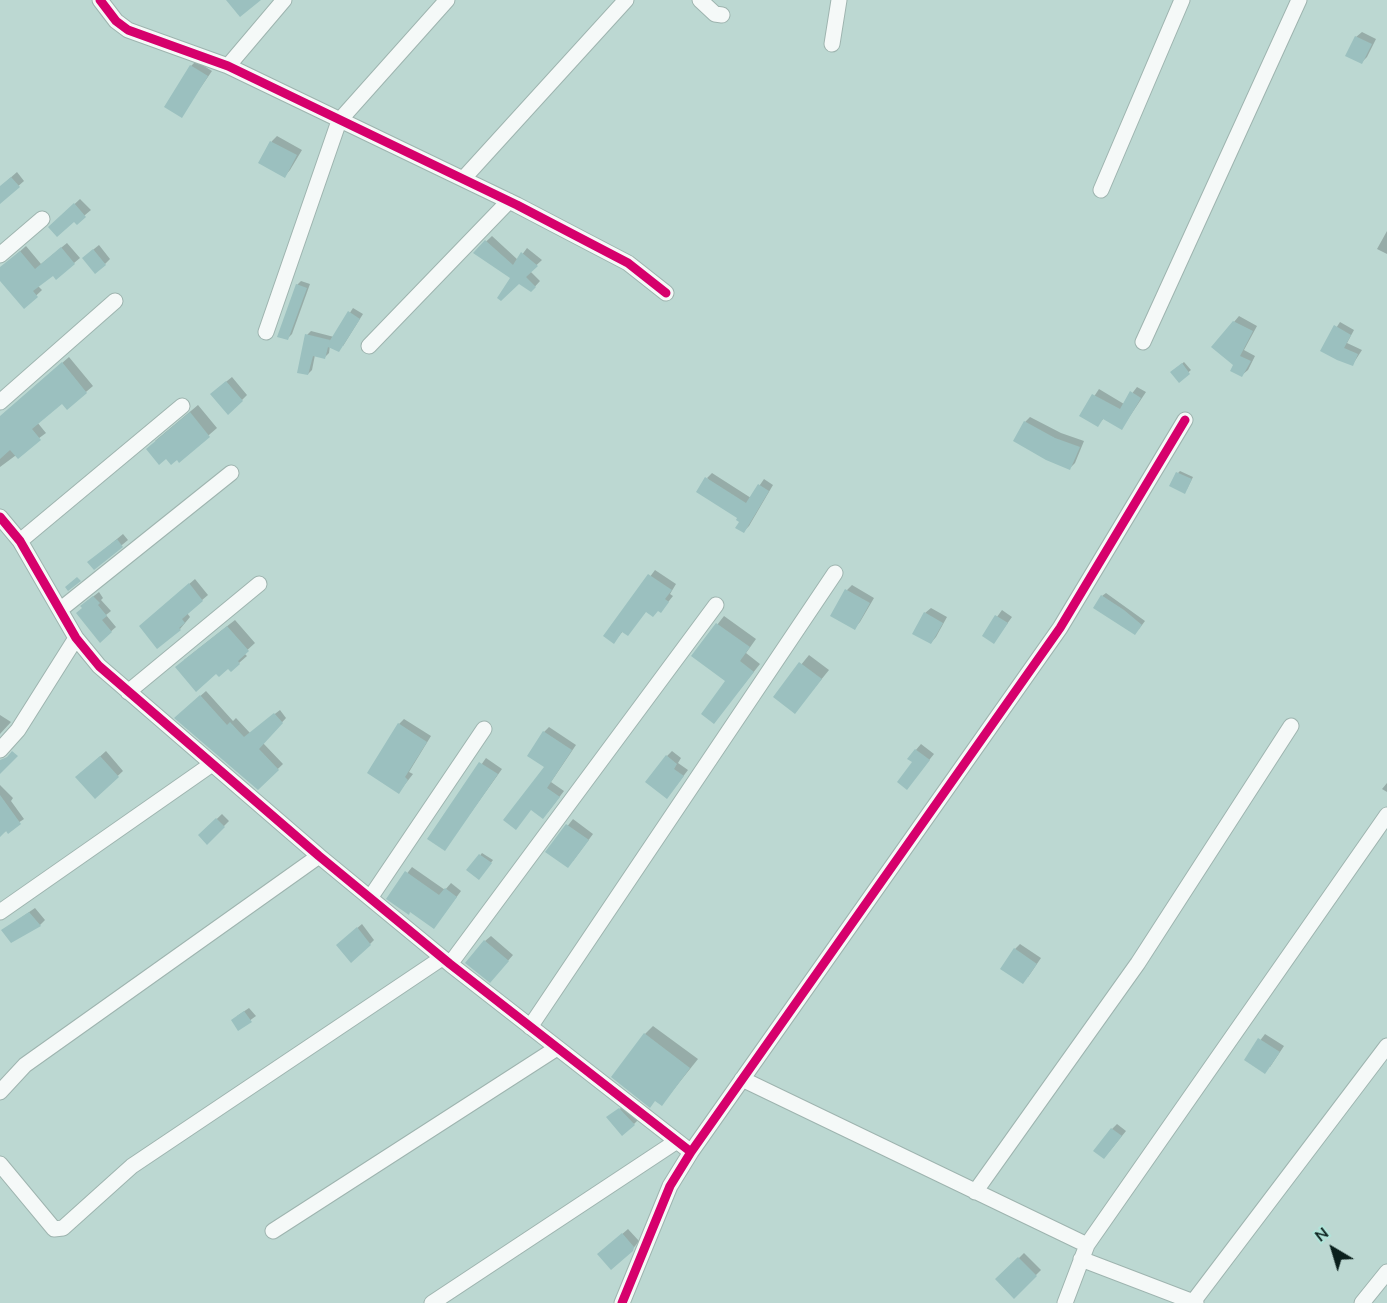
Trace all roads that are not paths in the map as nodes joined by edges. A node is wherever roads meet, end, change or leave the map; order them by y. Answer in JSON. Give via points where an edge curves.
{"nodes":[{"id":1,"x":100,"y":0,"type":"edge"},
{"id":2,"x":284,"y":0,"type":"edge"},
{"id":3,"x":447,"y":0,"type":"edge"},
{"id":4,"x":626,"y":0,"type":"edge"},
{"id":5,"x":700,"y":0,"type":"edge"},
{"id":6,"x":839,"y":0,"type":"edge"},
{"id":7,"x":1182,"y":0,"type":"edge"},
{"id":8,"x":1299,"y":0,"type":"edge"},
{"id":9,"x":724,"y":8,"type":"edge"},
{"id":10,"x":832,"y":44,"type":"dead end"},
{"id":11,"x":228,"y":66,"type":"junction"},
{"id":12,"x":339,"y":121,"type":"junction"},
{"id":13,"x":463,"y":179,"type":"junction"},
{"id":14,"x":1101,"y":190,"type":"dead end"},
{"id":15,"x":509,"y":201,"type":"junction"},
{"id":16,"x":42,"y":219,"type":"dead end"},
{"id":17,"x":0,"y":255,"type":"edge"},
{"id":18,"x":666,"y":293,"type":"dead end"},
{"id":19,"x":115,"y":301,"type":"dead end"},
{"id":20,"x":266,"y":332,"type":"dead end"},
{"id":21,"x":1143,"y":342,"type":"dead end"},
{"id":22,"x":369,"y":346,"type":"dead end"},
{"id":23,"x":0,"y":402,"type":"edge"},
{"id":24,"x":182,"y":406,"type":"dead end"},
{"id":25,"x":1185,"y":420,"type":"dead end"},
{"id":26,"x":231,"y":473,"type":"dead end"},
{"id":27,"x":0,"y":517,"type":"edge"},
{"id":28,"x":20,"y":541,"type":"junction"},
{"id":29,"x":835,"y":573,"type":"dead end"},
{"id":30,"x":259,"y":584,"type":"dead end"},
{"id":31,"x":716,"y":605,"type":"dead end"},
{"id":32,"x":61,"y":609,"type":"junction"},
{"id":33,"x":76,"y":638,"type":"junction"},
{"id":34,"x":128,"y":692,"type":"junction"},
{"id":35,"x":1291,"y":726,"type":"dead end"},
{"id":36,"x":484,"y":729,"type":"dead end"},
{"id":37,"x":0,"y":750,"type":"edge"},
{"id":38,"x":212,"y":764,"type":"junction"},
{"id":39,"x":1387,"y":815,"type":"edge"},
{"id":40,"x":319,"y":856,"type":"junction"},
{"id":41,"x":370,"y":898,"type":"junction"},
{"id":42,"x":0,"y":912,"type":"edge"},
{"id":43,"x":446,"y":961,"type":"junction"},
{"id":44,"x":530,"y":1027,"type":"junction"},
{"id":45,"x":1387,"y":1046,"type":"edge"},
{"id":46,"x":557,"y":1048,"type":"junction"},
{"id":47,"x":742,"y":1079,"type":"junction"},
{"id":48,"x":0,"y":1092,"type":"edge"},
{"id":49,"x":677,"y":1141,"type":"junction"},
{"id":50,"x":691,"y":1152,"type":"junction"},
{"id":51,"x":0,"y":1164,"type":"edge"},
{"id":52,"x":975,"y":1192,"type":"junction"},
{"id":53,"x":273,"y":1231,"type":"dead end"},
{"id":54,"x":1084,"y":1252,"type":"junction"},
{"id":55,"x":1387,"y":1272,"type":"edge"},
{"id":56,"x":1195,"y":1302,"type":"edge"},
{"id":57,"x":432,"y":1303,"type":"edge"},
{"id":58,"x":622,"y":1303,"type":"edge"},
{"id":59,"x":1065,"y":1303,"type":"edge"},
{"id":60,"x":1362,"y":1303,"type":"edge"}],
"edges":[{"from":1,"to":11,"type":"street","via":[[128,30]]},
{"from":2,"to":11,"type":"street"},
{"from":3,"to":12,"type":"street"},
{"from":4,"to":13,"type":"street"},
{"from":5,"to":9,"type":"street","via":[[715,14]]},
{"from":6,"to":10,"type":"street"},
{"from":7,"to":14,"type":"street"},
{"from":8,"to":21,"type":"street"},
{"from":11,"to":12,"type":"street"},
{"from":12,"to":13,"type":"street"},
{"from":12,"to":20,"type":"street"},
{"from":13,"to":15,"type":"street"},
{"from":15,"to":18,"type":"street","via":[[628,263]]},
{"from":15,"to":22,"type":"street"},
{"from":16,"to":17,"type":"street"},
{"from":19,"to":23,"type":"street"},
{"from":24,"to":28,"type":"street"},
{"from":25,"to":47,"type":"street","via":[[1060,628]]},
{"from":26,"to":32,"type":"street"},
{"from":27,"to":28,"type":"street"},
{"from":28,"to":32,"type":"street"},
{"from":29,"to":44,"type":"street"},
{"from":30,"to":34,"type":"street"},
{"from":31,"to":43,"type":"street"},
{"from":32,"to":33,"type":"street"},
{"from":33,"to":34,"type":"street"},
{"from":33,"to":37,"type":"street","via":[[18,730]]},
{"from":34,"to":38,"type":"street"},
{"from":35,"to":52,"type":"street","via":[[1138,963]]},
{"from":36,"to":41,"type":"street"},
{"from":38,"to":40,"type":"street"},
{"from":38,"to":42,"type":"street"},
{"from":39,"to":54,"type":"street"},
{"from":40,"to":41,"type":"street"},
{"from":40,"to":48,"type":"street","via":[[25,1065]]},
{"from":41,"to":43,"type":"street"},
{"from":43,"to":44,"type":"street"},
{"from":43,"to":51,"type":"street","via":[[132,1166],[63,1228],[54,1229]]},
{"from":44,"to":46,"type":"street"},
{"from":45,"to":56,"type":"street"},
{"from":46,"to":49,"type":"street"},
{"from":46,"to":53,"type":"street"},
{"from":47,"to":50,"type":"street"},
{"from":47,"to":52,"type":"street"},
{"from":49,"to":50,"type":"street"},
{"from":49,"to":57,"type":"street"},
{"from":50,"to":58,"type":"street","via":[[670,1186]]},
{"from":52,"to":54,"type":"street"},
{"from":54,"to":56,"type":"street"},
{"from":54,"to":59,"type":"street"},
{"from":55,"to":60,"type":"street"}]}
